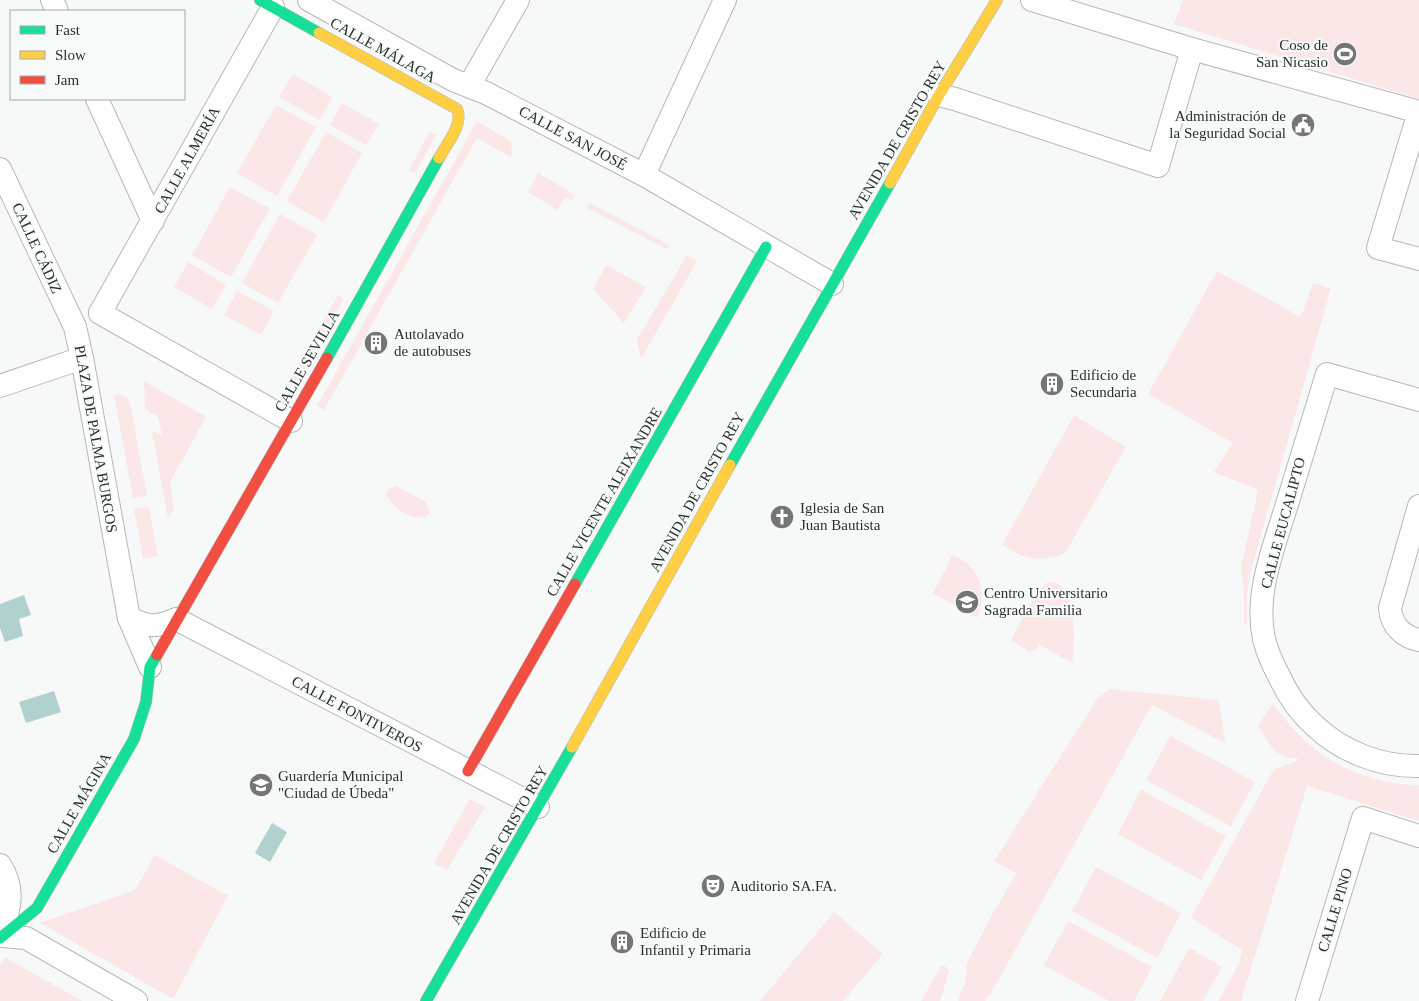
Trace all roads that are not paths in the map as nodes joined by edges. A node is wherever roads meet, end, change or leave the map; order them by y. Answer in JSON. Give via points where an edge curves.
{"nodes":[{"id":1,"x":309,"y":0,"type":"edge"},
{"id":2,"x":517,"y":0,"type":"edge"},
{"id":3,"x":725,"y":0,"type":"edge"},
{"id":4,"x":997,"y":0,"type":"edge"},
{"id":5,"x":1032,"y":0,"type":"edge"},
{"id":6,"x":267,"y":4,"type":"edge"},
{"id":7,"x":1192,"y":49,"type":"junction"},
{"id":8,"x":469,"y":86,"type":"junction"},
{"id":9,"x":939,"y":95,"type":"junction"},
{"id":10,"x":97,"y":100,"type":"edge"},
{"id":11,"x":1419,"y":112,"type":"edge"},
{"id":12,"x":459,"y":117,"type":"joint"},
{"id":13,"x":0,"y":170,"type":"edge"},
{"id":14,"x":644,"y":176,"type":"junction"},
{"id":15,"x":154,"y":221,"type":"junction"},
{"id":16,"x":766,"y":247,"type":"junction"},
{"id":17,"x":1419,"y":259,"type":"edge"},
{"id":18,"x":832,"y":284,"type":"junction"},
{"id":19,"x":100,"y":313,"type":"junction"},
{"id":20,"x":75,"y":327,"type":"junction"},
{"id":21,"x":82,"y":358,"type":"junction"},
{"id":22,"x":0,"y":386,"type":"edge"},
{"id":23,"x":1419,"y":400,"type":"edge"},
{"id":24,"x":290,"y":421,"type":"junction"},
{"id":25,"x":1419,"y":506,"type":"edge"},
{"id":26,"x":129,"y":618,"type":"junction"},
{"id":27,"x":176,"y":618,"type":"junction"},
{"id":28,"x":1419,"y":640,"type":"edge"},
{"id":29,"x":150,"y":668,"type":"junction"},
{"id":30,"x":1419,"y":766,"type":"edge"},
{"id":31,"x":468,"y":772,"type":"junction"},
{"id":32,"x":538,"y":808,"type":"junction"},
{"id":33,"x":1419,"y":836,"type":"edge"},
{"id":34,"x":0,"y":865,"type":"edge"},
{"id":35,"x":1,"y":933,"type":"edge"},
{"id":36,"x":136,"y":1001,"type":"edge"},
{"id":37,"x":426,"y":1001,"type":"edge"},
{"id":38,"x":1308,"y":1001,"type":"edge"}],
"edges":[{"from":1,"to":8,"type":"street","name":"CALLE SAN JOSÉ"},
{"from":2,"to":8,"type":"street"},
{"from":3,"to":14,"type":"street"},
{"from":4,"to":9,"type":"street","name":"AVENIDA DE CRISTO REY"},
{"from":5,"to":7,"type":"street"},
{"from":6,"to":12,"type":"street","name":"CALLE MÁLAGA","via":[[457,109]]},
{"from":6,"to":15,"type":"street","name":"CALLE ALMERÍA"},
{"from":7,"to":9,"type":"street","via":[[1158,166]]},
{"from":7,"to":11,"type":"street"},
{"from":8,"to":14,"type":"street","name":"CALLE SAN JOSÉ"},
{"from":9,"to":18,"type":"street","name":"AVENIDA DE CRISTO REY"},
{"from":10,"to":15,"type":"street"},
{"from":11,"to":17,"type":"street","via":[[1378,248]]},
{"from":12,"to":24,"type":"street","name":"CALLE SEVILLA","via":[[454,132]]},
{"from":13,"to":20,"type":"street","name":"CALLE CÁDIZ"},
{"from":14,"to":16,"type":"street","name":"CALLE SAN JOSÉ"},
{"from":15,"to":19,"type":"street","name":"CALLE ALMERÍA"},
{"from":16,"to":18,"type":"street","name":"CALLE SAN JOSÉ"},
{"from":16,"to":31,"type":"street","name":"CALLE VICENTE ALEIXANDRE"},
{"from":18,"to":32,"type":"street","name":"AVENIDA DE CRISTO REY"},
{"from":19,"to":20,"type":"street","name":"PLAZA DE PALMA BURGOS"},
{"from":19,"to":24,"type":"street"},
{"from":20,"to":21,"type":"street","name":"PLAZA DE PALMA BURGOS"},
{"from":21,"to":22,"type":"street"},
{"from":21,"to":26,"type":"street","name":"PLAZA DE PALMA BURGOS"},
{"from":23,"to":30,"type":"street","name":"CALLE EUCALIPTO","via":[[1326,374],[1267,572],[1263,598],[1264,638],[1270,658],[1289,695],[1307,719],[1339,745],[1375,760]]},
{"from":24,"to":27,"type":"street","name":"CALLE SEVILLA"},
{"from":25,"to":28,"type":"street","via":[[1390,608],[1398,629]]},
{"from":26,"to":27,"type":"street","via":[[155,626]]},
{"from":26,"to":29,"type":"street","name":"PLAZA DE PALMA BURGOS"},
{"from":27,"to":29,"type":"street"},
{"from":27,"to":31,"type":"street","name":"CALLE FONTIVEROS"},
{"from":29,"to":35,"type":"street","name":"CALLE MÁGINA","via":[[146,702],[134,739],[37,908]]},
{"from":31,"to":32,"type":"street","name":"CALLE FONTIVEROS"},
{"from":32,"to":37,"type":"street","name":"AVENIDA DE CRISTO REY"},
{"from":33,"to":38,"type":"street","name":"CALLE PINO","via":[[1364,818]]},
{"from":34,"to":35,"type":"street","via":[[11,899]]},
{"from":35,"to":36,"type":"street","via":[[26,938]]}]}
